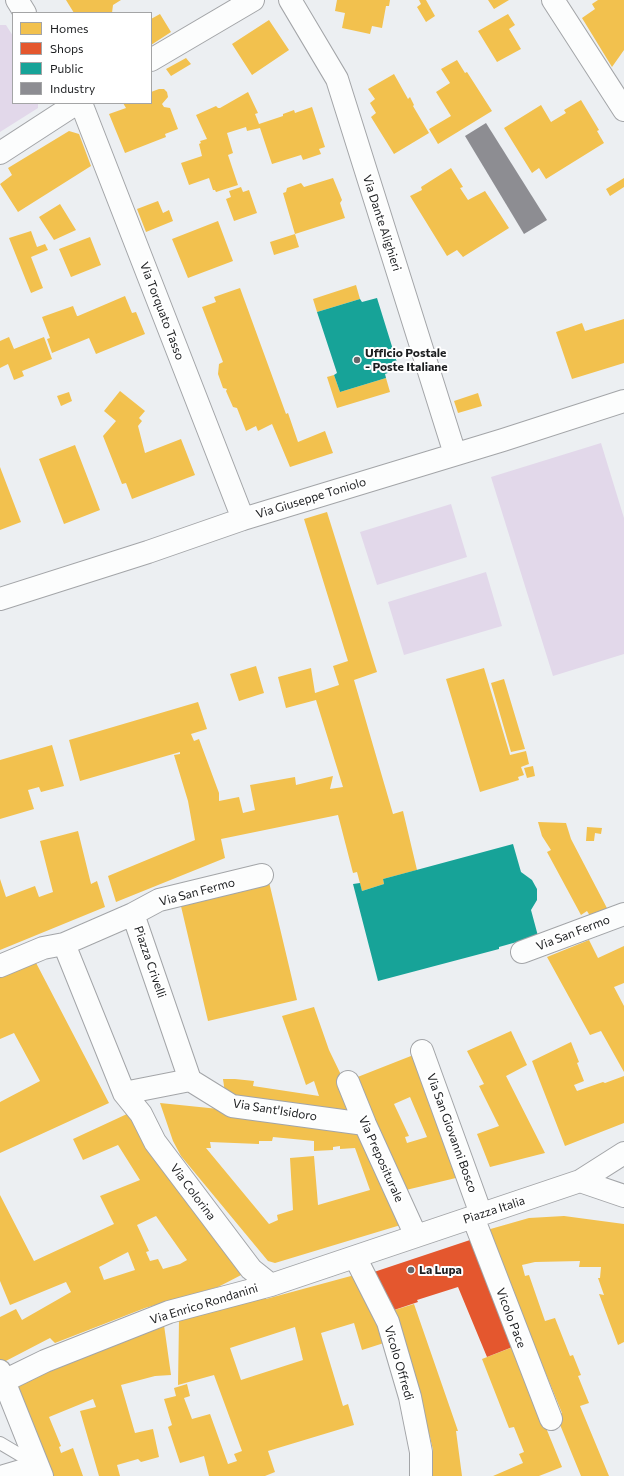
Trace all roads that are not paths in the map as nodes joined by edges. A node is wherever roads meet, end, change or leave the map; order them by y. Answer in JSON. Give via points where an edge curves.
{"nodes":[{"id":1,"x":17,"y":0,"type":"edge"},
{"id":2,"x":253,"y":0,"type":"edge"},
{"id":3,"x":290,"y":0,"type":"edge"},
{"id":4,"x":553,"y":0,"type":"edge"},
{"id":5,"x":25,"y":12,"type":"edge"},
{"id":6,"x":152,"y":59,"type":"edge"},
{"id":7,"x":75,"y":104,"type":"edge"},
{"id":8,"x":81,"y":104,"type":"edge"},
{"id":9,"x":624,"y":110,"type":"edge"},
{"id":10,"x":0,"y":153,"type":"edge"},
{"id":11,"x":624,"y":401,"type":"edge"},
{"id":12,"x":455,"y":454,"type":"junction"},
{"id":13,"x":243,"y":519,"type":"junction"},
{"id":14,"x":0,"y":599,"type":"edge"},
{"id":15,"x":262,"y":875,"type":"dead end"},
{"id":16,"x":133,"y":914,"type":"junction"},
{"id":17,"x":624,"y":914,"type":"edge"},
{"id":18,"x":64,"y":944,"type":"junction"},
{"id":19,"x":522,"y":952,"type":"dead end"},
{"id":20,"x":0,"y":966,"type":"edge"},
{"id":21,"x":422,"y":1051,"type":"dead end"},
{"id":22,"x":190,"y":1080,"type":"junction"},
{"id":23,"x":348,"y":1082,"type":"dead end"},
{"id":24,"x":124,"y":1093,"type":"junction"},
{"id":25,"x":365,"y":1124,"type":"junction"},
{"id":26,"x":624,"y":1153,"type":"edge"},
{"id":27,"x":580,"y":1182,"type":"junction"},
{"id":28,"x":624,"y":1196,"type":"edge"},
{"id":29,"x":477,"y":1216,"type":"junction"},
{"id":30,"x":412,"y":1237,"type":"junction"},
{"id":31,"x":355,"y":1256,"type":"junction"},
{"id":32,"x":271,"y":1284,"type":"junction"},
{"id":33,"x":2,"y":1380,"type":"edge"},
{"id":34,"x":551,"y":1419,"type":"dead end"},
{"id":35,"x":0,"y":1443,"type":"edge"},
{"id":36,"x":4,"y":1476,"type":"edge"},
{"id":37,"x":34,"y":1476,"type":"edge"},
{"id":38,"x":37,"y":1476,"type":"edge"},
{"id":39,"x":42,"y":1476,"type":"edge"},
{"id":40,"x":421,"y":1476,"type":"edge"}],
"edges":[{"from":1,"to":5,"type":"street"},
{"from":2,"to":6,"type":"street"},
{"from":3,"to":12,"type":"street","name":"Via Dante Alighieri","via":[[336,79]]},
{"from":4,"to":9,"type":"street"},
{"from":7,"to":10,"type":"street"},
{"from":8,"to":13,"type":"street","name":"Via Torquato Tasso"},
{"from":11,"to":12,"type":"street","name":"Via Giuseppe Toniolo"},
{"from":12,"to":13,"type":"street","name":"Via Giuseppe Toniolo"},
{"from":13,"to":14,"type":"street","name":"Via Giuseppe Toniolo"},
{"from":15,"to":16,"type":"street","name":"Via San Fermo","via":[[159,900]]},
{"from":16,"to":18,"type":"street","name":"Piazza Crivelli"},
{"from":16,"to":22,"type":"street","name":"Piazza Crivelli"},
{"from":17,"to":19,"type":"street","name":"Via San Fermo"},
{"from":18,"to":20,"type":"street","name":"Piazza Crivelli","via":[[43,948]]},
{"from":18,"to":24,"type":"street"},
{"from":21,"to":29,"type":"street","name":"Via San Giovanni Bosco"},
{"from":22,"to":24,"type":"street"},
{"from":22,"to":25,"type":"street","name":"Via Sant'Isidoro","via":[[232,1106]]},
{"from":23,"to":25,"type":"street","name":"Via Prepositurale"},
{"from":24,"to":32,"type":"street","name":"Via Colorina","via":[[141,1114],[155,1142],[251,1269]]},
{"from":25,"to":30,"type":"street","name":"Via Prepositurale"},
{"from":26,"to":27,"type":"street","name":"Piazza Italia"},
{"from":27,"to":28,"type":"street"},
{"from":27,"to":29,"type":"street","name":"Piazza Italia"},
{"from":29,"to":30,"type":"street","name":"Piazza Italia"},
{"from":29,"to":34,"type":"street","name":"Vicolo Pace"},
{"from":30,"to":31,"type":"street","name":"Via Enrico Rondanini"},
{"from":31,"to":32,"type":"street","name":"Via Enrico Rondanini"},
{"from":31,"to":40,"type":"street","name":"Vicolo Offredi","via":[[390,1329],[410,1397],[421,1452]]},
{"from":32,"to":33,"type":"street","name":"Via Enrico Rondanini","via":[[170,1312]]},
{"from":33,"to":39,"type":"street"},
{"from":35,"to":38,"type":"lane","via":[[32,1462]]},
{"from":36,"to":37,"type":"street","via":[[31,1468]]}]}
